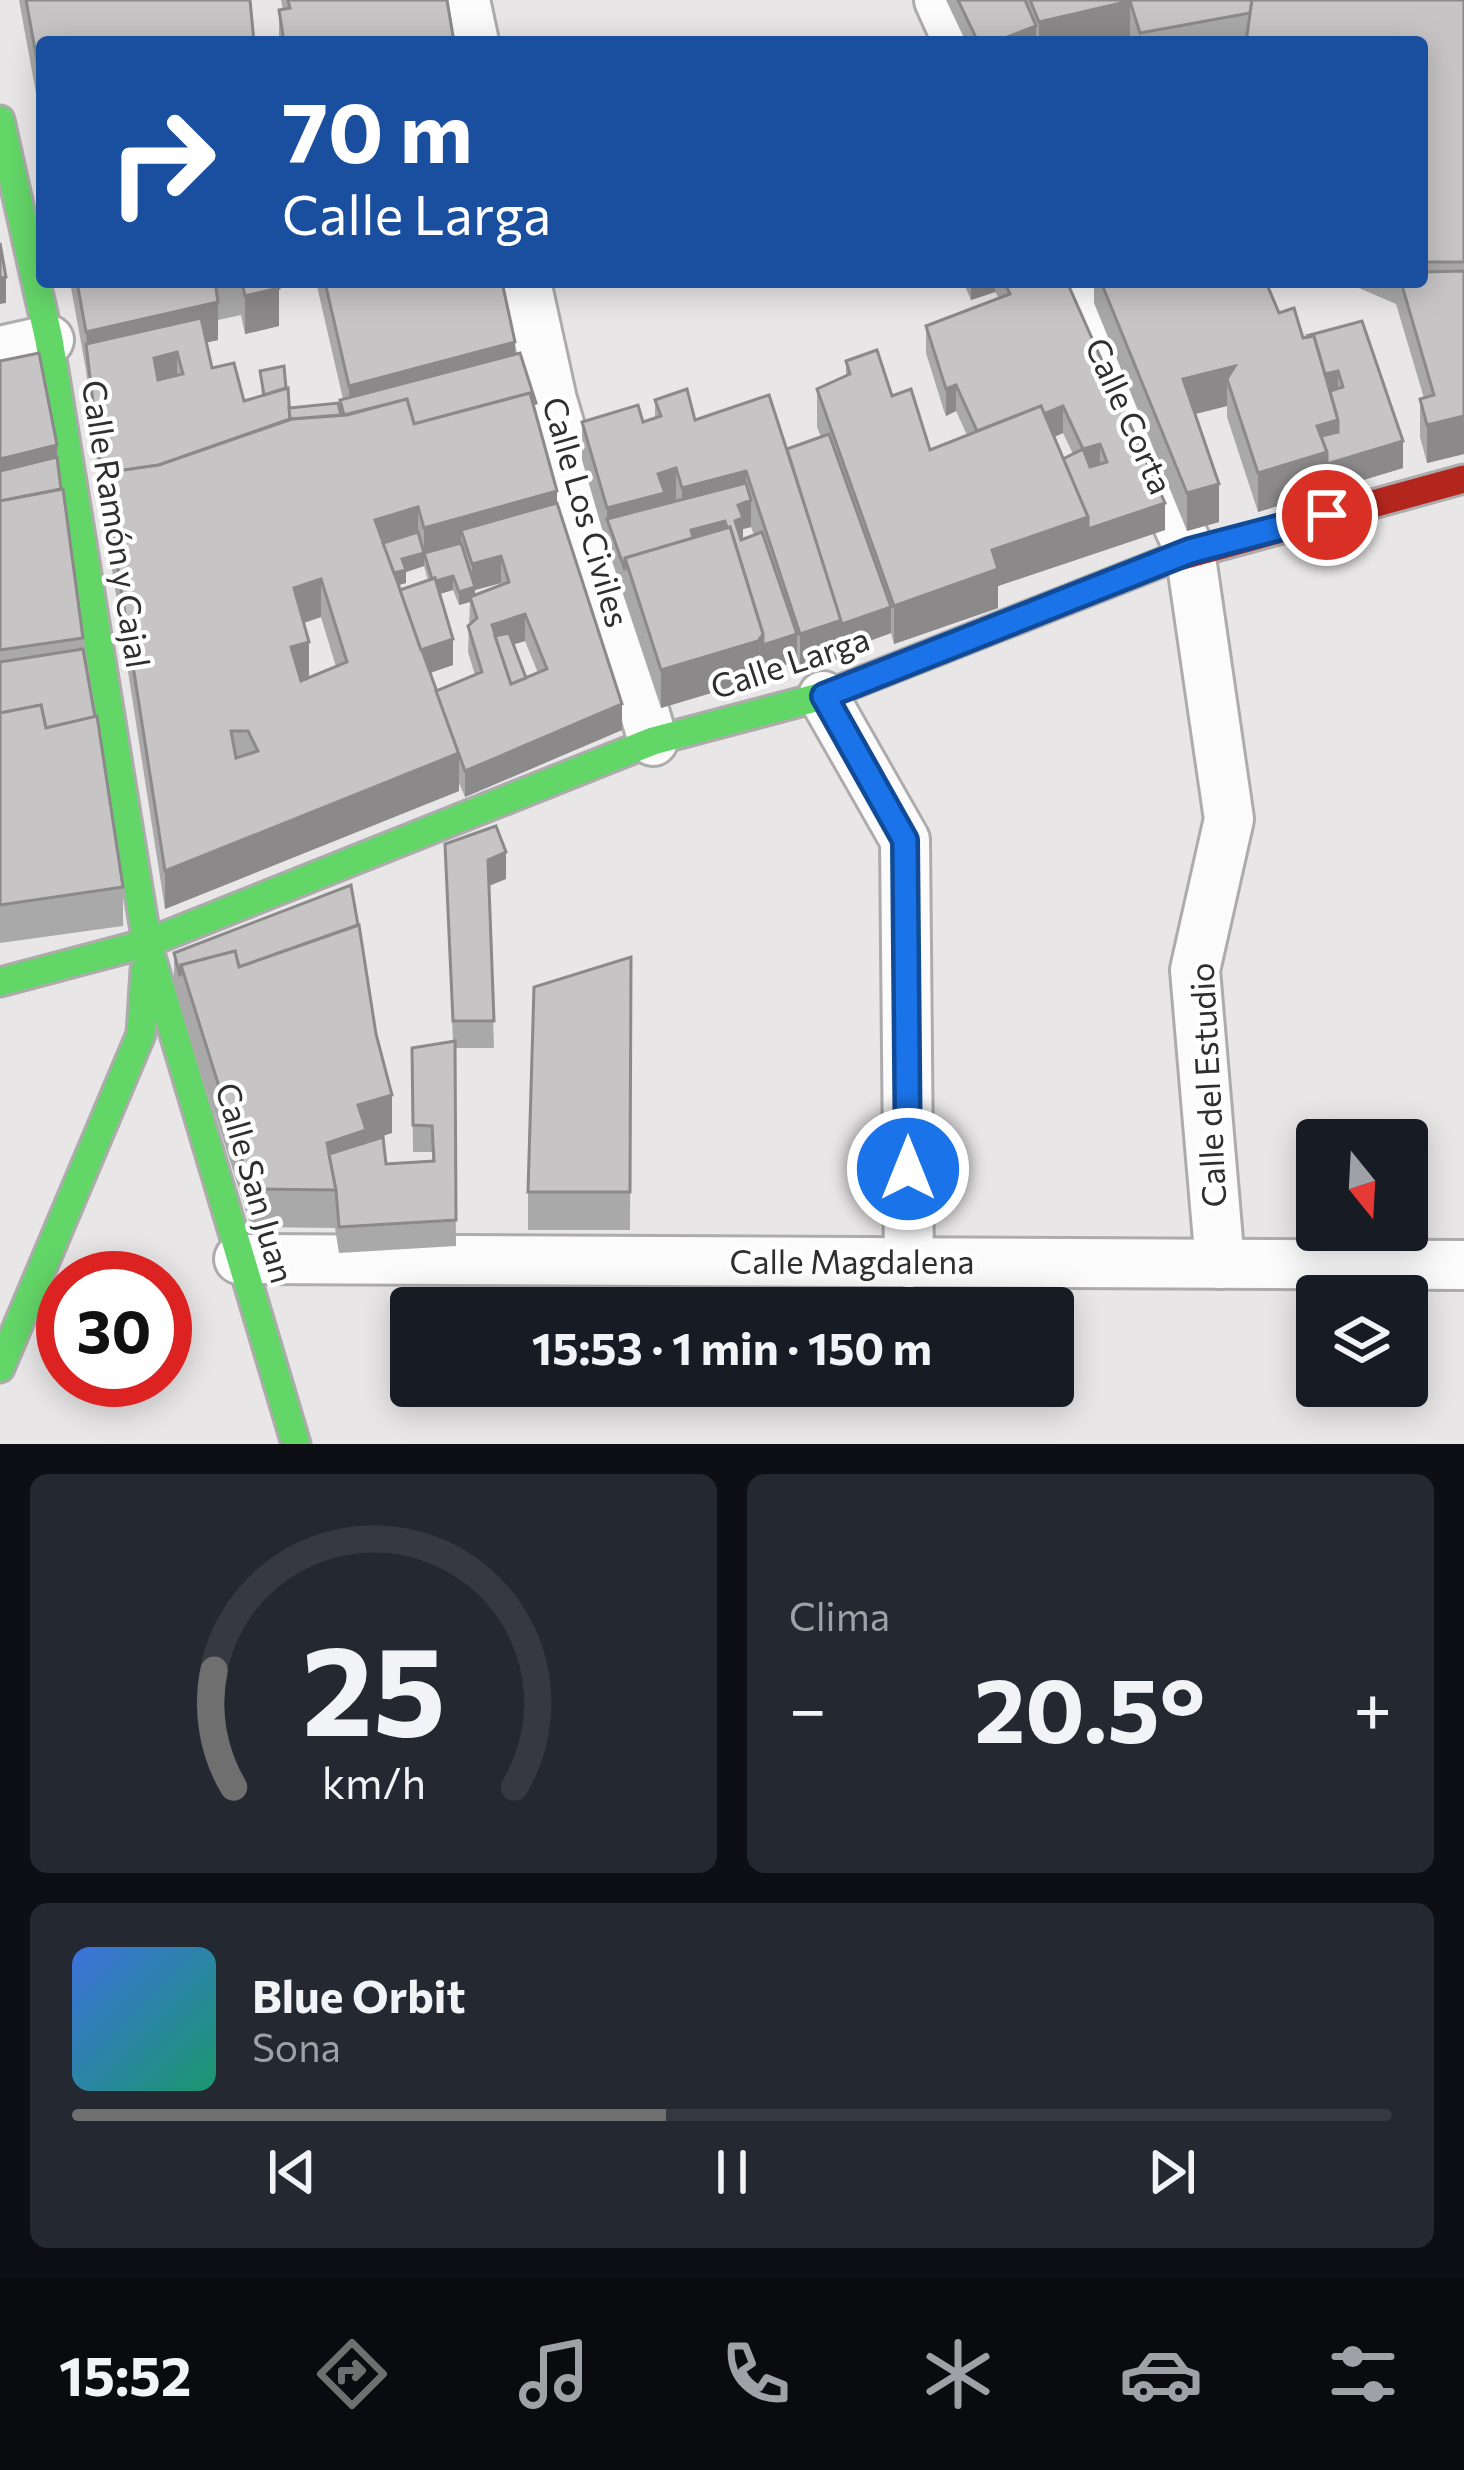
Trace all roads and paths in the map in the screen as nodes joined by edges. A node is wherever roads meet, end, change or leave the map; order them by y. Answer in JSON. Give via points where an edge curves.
{"nodes":[{"id":1,"x":465,"y":0,"type":"edge"},
{"id":2,"x":939,"y":0,"type":"edge"},
{"id":3,"x":473,"y":36,"type":"edge"},
{"id":4,"x":955,"y":36,"type":"edge"},
{"id":5,"x":0,"y":120,"type":"edge"},
{"id":6,"x":36,"y":282,"type":"edge"},
{"id":7,"x":37,"y":288,"type":"edge"},
{"id":8,"x":527,"y":288,"type":"edge"},
{"id":9,"x":1070,"y":288,"type":"edge"},
{"id":10,"x":49,"y":340,"type":"junction"},
{"id":11,"x":0,"y":351,"type":"edge"},
{"id":12,"x":1464,"y":478,"type":"edge"},
{"id":13,"x":1190,"y":551,"type":"junction"},
{"id":14,"x":824,"y":696,"type":"junction"},
{"id":15,"x":653,"y":741,"type":"junction"},
{"id":16,"x":147,"y":943,"type":"junction"},
{"id":17,"x":0,"y":982,"type":"edge"},
{"id":18,"x":239,"y":1259,"type":"junction"},
{"id":19,"x":909,"y":1263,"type":"junction"},
{"id":20,"x":1220,"y":1264,"type":"junction"},
{"id":21,"x":1464,"y":1265,"type":"edge"},
{"id":22,"x":0,"y":1368,"type":"edge"},
{"id":23,"x":296,"y":1444,"type":"edge"}],
"edges":[{"from":1,"to":3,"type":"street"},
{"from":2,"to":4,"type":"street"},
{"from":5,"to":6,"type":"street","name":"Calle Ramón y Cajal"},
{"from":7,"to":10,"type":"street","name":"Calle Ramón y Cajal"},
{"from":8,"to":15,"type":"street","name":"Calle Los Civiles","via":[[552,400]]},
{"from":9,"to":13,"type":"street","name":"Calle Corta"},
{"from":10,"to":11,"type":"street"},
{"from":10,"to":16,"type":"street","name":"Calle Ramón y Cajal"},
{"from":12,"to":13,"type":"street","name":"Calle Larga"},
{"from":13,"to":14,"type":"street","name":"Calle Larga"},
{"from":13,"to":20,"type":"street","name":"Calle del Estudio","via":[[1228,819],[1195,970]]},
{"from":14,"to":15,"type":"street","name":"Calle Larga"},
{"from":14,"to":19,"type":"street","via":[[905,840]]},
{"from":15,"to":16,"type":"street","name":"Calle Larga"},
{"from":16,"to":17,"type":"street","name":"Calle Larga"},
{"from":16,"to":18,"type":"street","name":"Calle San Juan"},
{"from":16,"to":22,"type":"street","via":[[141,1034]]},
{"from":18,"to":19,"type":"street","name":"Calle Magdalena"},
{"from":18,"to":23,"type":"street","name":"Calle San Juan"},
{"from":19,"to":20,"type":"street","name":"Calle Magdalena"},
{"from":20,"to":21,"type":"street","name":"Calle Magdalena"}]}
